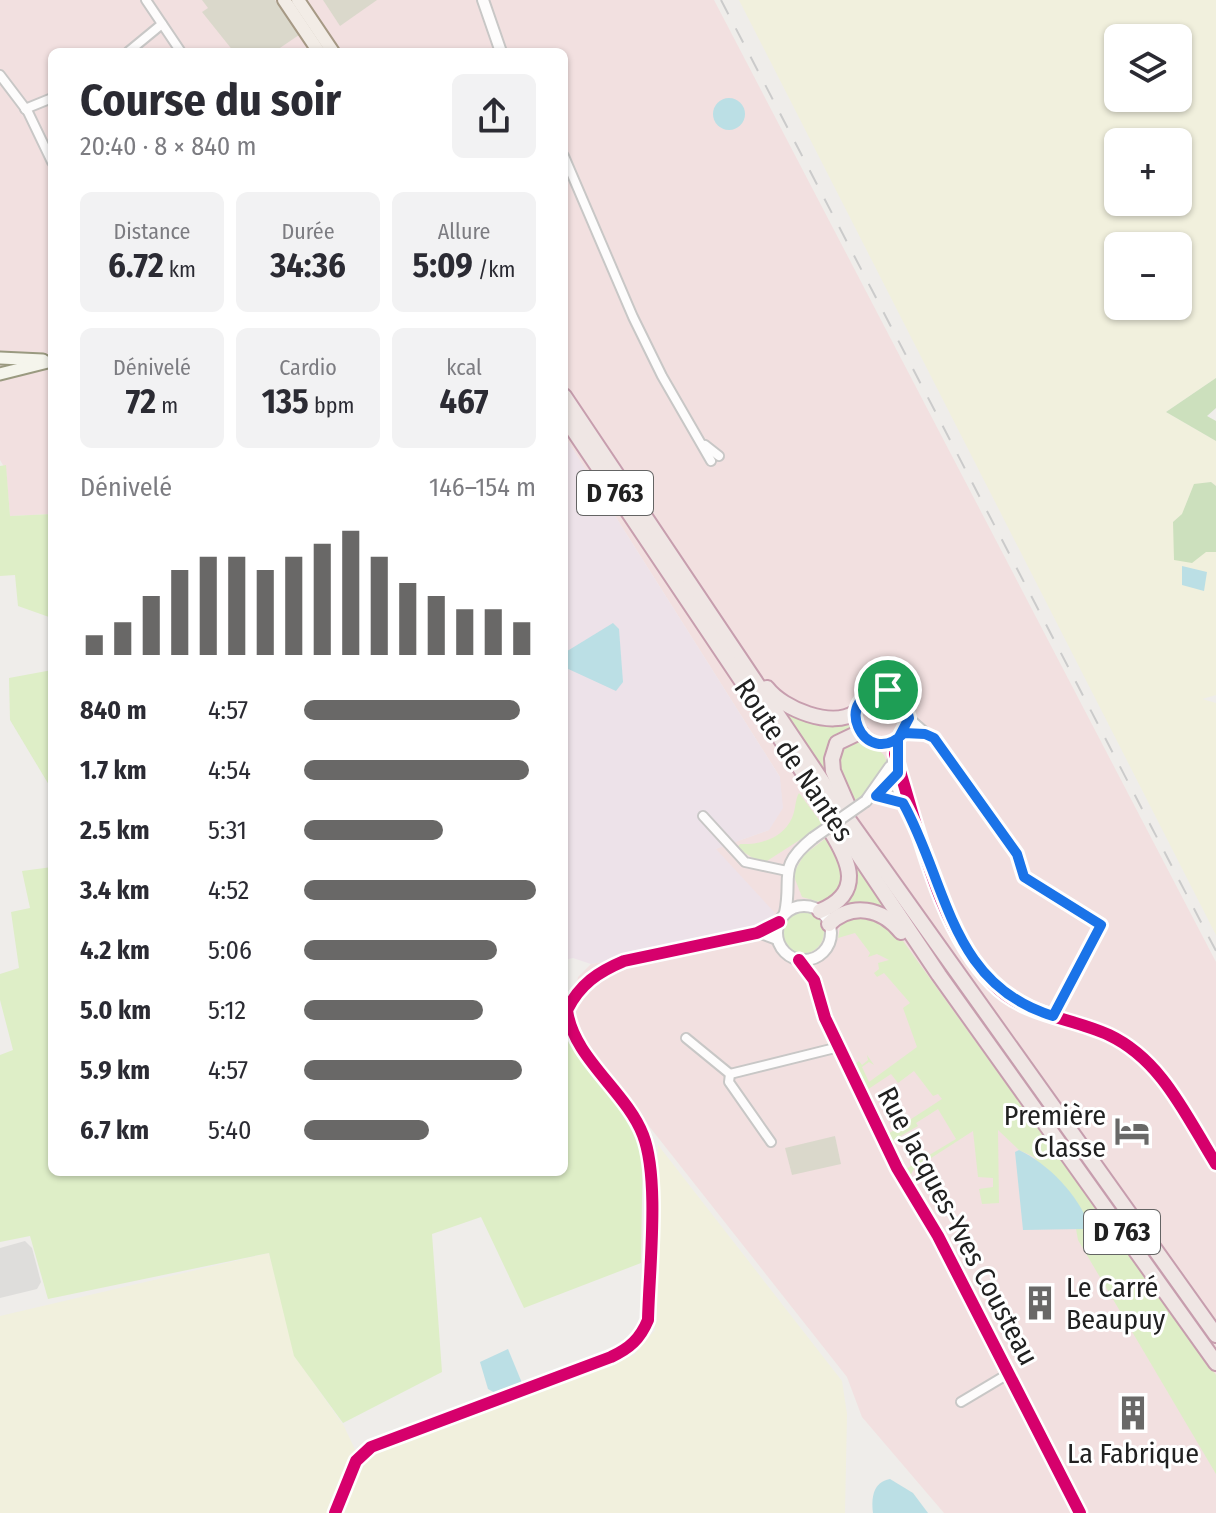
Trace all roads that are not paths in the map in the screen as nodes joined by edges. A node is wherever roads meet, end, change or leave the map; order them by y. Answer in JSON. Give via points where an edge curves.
{"nodes":[{"id":1,"x":146,"y":0,"type":"edge"},
{"id":2,"x":284,"y":0,"type":"edge"},
{"id":3,"x":298,"y":0,"type":"edge"},
{"id":4,"x":483,"y":0,"type":"edge"},
{"id":5,"x":162,"y":24,"type":"junction"},
{"id":6,"x":133,"y":48,"type":"edge"},
{"id":7,"x":178,"y":48,"type":"edge"},
{"id":8,"x":316,"y":48,"type":"edge"},
{"id":9,"x":330,"y":48,"type":"edge"},
{"id":10,"x":500,"y":48,"type":"edge"},
{"id":11,"x":0,"y":75,"type":"edge"},
{"id":12,"x":48,"y":100,"type":"edge"},
{"id":13,"x":25,"y":109,"type":"junction"},
{"id":14,"x":48,"y":154,"type":"edge"},
{"id":15,"x":568,"y":165,"type":"edge"},
{"id":16,"x":0,"y":358,"type":"edge"},
{"id":17,"x":48,"y":361,"type":"edge"},
{"id":18,"x":48,"y":362,"type":"edge"},
{"id":19,"x":0,"y":374,"type":"edge"},
{"id":20,"x":568,"y":402,"type":"edge"},
{"id":21,"x":568,"y":422,"type":"edge"},
{"id":22,"x":715,"y":459,"type":"dead end"},
{"id":23,"x":733,"y":649,"type":"junction"},
{"id":24,"x":745,"y":688,"type":"junction"},
{"id":25,"x":856,"y":712,"type":"junction"},
{"id":26,"x":909,"y":718,"type":"junction"},
{"id":27,"x":860,"y":732,"type":"junction"},
{"id":28,"x":925,"y":734,"type":"junction"},
{"id":29,"x":901,"y":736,"type":"junction"},
{"id":30,"x":881,"y":744,"type":"junction"},
{"id":31,"x":891,"y":757,"type":"junction"},
{"id":32,"x":899,"y":768,"type":"junction"},
{"id":33,"x":894,"y":780,"type":"junction"},
{"id":34,"x":871,"y":799,"type":"junction"},
{"id":35,"x":903,"y":803,"type":"junction"},
{"id":36,"x":703,"y":816,"type":"dead end"},
{"id":37,"x":915,"y":823,"type":"junction"},
{"id":38,"x":857,"y":832,"type":"junction"},
{"id":39,"x":787,"y":875,"type":"junction"},
{"id":40,"x":804,"y":906,"type":"junction"},
{"id":41,"x":820,"y":911,"type":"junction"},
{"id":42,"x":782,"y":918,"type":"junction"},
{"id":43,"x":829,"y":924,"type":"junction"},
{"id":44,"x":757,"y":933,"type":"junction"},
{"id":45,"x":777,"y":940,"type":"junction"},
{"id":46,"x":817,"y":956,"type":"junction"},
{"id":47,"x":799,"y":960,"type":"junction"},
{"id":48,"x":933,"y":966,"type":"junction"},
{"id":49,"x":814,"y":980,"type":"junction"},
{"id":50,"x":568,"y":1009,"type":"edge"},
{"id":51,"x":568,"y":1013,"type":"edge"},
{"id":52,"x":1053,"y":1016,"type":"junction"},
{"id":53,"x":686,"y":1038,"type":"dead end"},
{"id":54,"x":839,"y":1047,"type":"junction"},
{"id":55,"x":730,"y":1074,"type":"junction"},
{"id":56,"x":771,"y":1142,"type":"dead end"},
{"id":57,"x":1216,"y":1164,"type":"edge"},
{"id":58,"x":1216,"y":1335,"type":"edge"},
{"id":59,"x":1216,"y":1363,"type":"edge"},
{"id":60,"x":1008,"y":1374,"type":"junction"},
{"id":61,"x":961,"y":1402,"type":"dead end"},
{"id":62,"x":335,"y":1513,"type":"edge"},
{"id":63,"x":1080,"y":1513,"type":"edge"}],
"edges":[{"from":1,"to":5,"type":"street"},
{"from":2,"to":8,"type":"main road"},
{"from":3,"to":9,"type":"main road"},
{"from":4,"to":10,"type":"street"},
{"from":5,"to":6,"type":"street"},
{"from":5,"to":7,"type":"street"},
{"from":11,"to":13,"type":"street"},
{"from":12,"to":13,"type":"street"},
{"from":13,"to":14,"type":"street"},
{"from":15,"to":22,"type":"street","via":[[646,345]]},
{"from":16,"to":17,"type":"main road"},
{"from":18,"to":19,"type":"main road"},
{"from":20,"to":23,"type":"highway","name":"Route de Nantes","number":"D 763"},
{"from":21,"to":24,"type":"highway","name":"Route de Nantes","number":"D 763"},
{"from":23,"to":25,"type":"highway","via":[[786,704],[831,719]]},
{"from":23,"to":38,"type":"highway","name":"Route de Nantes","number":"D 763"},
{"from":24,"to":41,"type":"highway","via":[[753,713],[846,856],[846,891]]},
{"from":24,"to":48,"type":"highway","name":"Route de Nantes","number":"D 763"},
{"from":25,"to":26,"type":"street","via":[[870,693],[888,690],[905,703]]},
{"from":25,"to":27,"type":"street"},
{"from":26,"to":28,"type":"street"},
{"from":26,"to":29,"type":"street"},
{"from":27,"to":30,"type":"street"},
{"from":27,"to":38,"type":"highway","via":[[837,743],[832,759]]},
{"from":28,"to":29,"type":"street"},
{"from":28,"to":52,"type":"street","via":[[942,747],[1017,854],[1024,877],[1101,925]]},
{"from":29,"to":30,"type":"street"},
{"from":29,"to":32,"type":"street","via":[[895,754]]},
{"from":30,"to":31,"type":"street"},
{"from":31,"to":33,"type":"street"},
{"from":31,"to":34,"type":"street","via":[[887,775]]},
{"from":32,"to":33,"type":"street"},
{"from":32,"to":37,"type":"street"},
{"from":33,"to":34,"type":"street"},
{"from":33,"to":35,"type":"street"},
{"from":34,"to":35,"type":"street"},
{"from":34,"to":39,"type":"street","bridge":true,"via":[[802,847]]},
{"from":35,"to":37,"type":"street"},
{"from":36,"to":39,"type":"street","via":[[745,862]]},
{"from":37,"to":52,"type":"street","via":[[937,887],[980,970],[1010,998]]},
{"from":38,"to":58,"type":"highway","name":"Route de Nantes","number":"D 763"},
{"from":39,"to":40,"type":"street"},
{"from":39,"to":42,"type":"street"},
{"from":40,"to":41,"type":"street"},
{"from":40,"to":42,"type":"street"},
{"from":41,"to":43,"type":"street"},
{"from":42,"to":44,"type":"street"},
{"from":42,"to":45,"type":"street"},
{"from":43,"to":46,"type":"street","via":[[829,942]]},
{"from":43,"to":48,"type":"highway","via":[[846,912],[875,911],[891,919],[919,959]]},
{"from":44,"to":45,"type":"street"},
{"from":44,"to":50,"type":"street","via":[[624,961],[587,982]]},
{"from":45,"to":47,"type":"street"},
{"from":46,"to":47,"type":"street"},
{"from":46,"to":49,"type":"street","name":"Rue Jacques-Yves Cousteau"},
{"from":47,"to":49,"type":"street","name":"Rue Jacques-Yves Cousteau"},
{"from":48,"to":59,"type":"highway","name":"Route de Nantes","number":"D 763"},
{"from":49,"to":54,"type":"street","name":"Rue Jacques-Yves Cousteau"},
{"from":51,"to":62,"type":"street","via":[[576,1036],[633,1116],[647,1149],[648,1320],[642,1334],[611,1357],[371,1447],[356,1461]]},
{"from":52,"to":57,"type":"street","via":[[1106,1034],[1146,1059]]},
{"from":53,"to":55,"type":"street"},
{"from":54,"to":55,"type":"street"},
{"from":54,"to":60,"type":"street","name":"Rue Jacques-Yves Cousteau","via":[[897,1168]]},
{"from":55,"to":56,"type":"street","via":[[729,1082]]},
{"from":60,"to":61,"type":"street"},
{"from":60,"to":63,"type":"street","name":"Rue Jacques-Yves Cousteau"}]}
